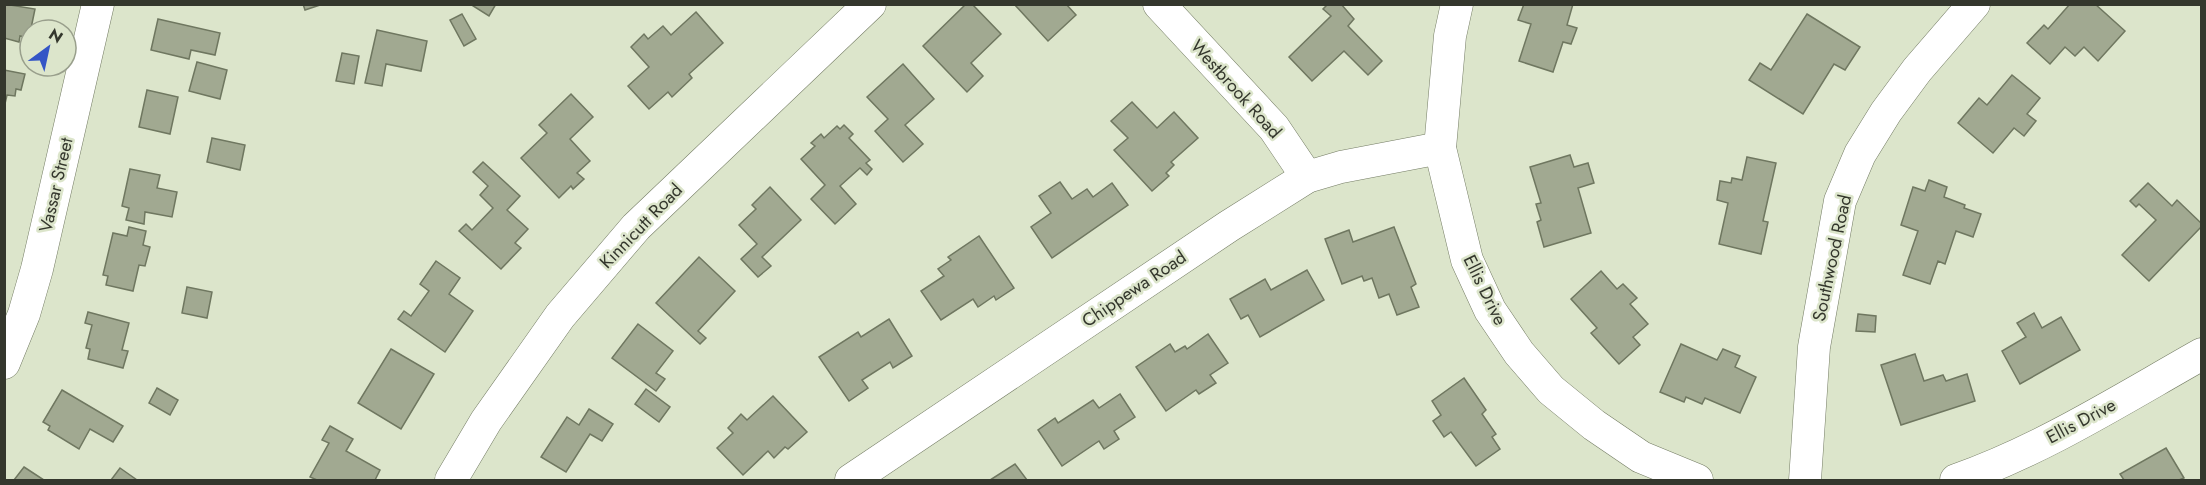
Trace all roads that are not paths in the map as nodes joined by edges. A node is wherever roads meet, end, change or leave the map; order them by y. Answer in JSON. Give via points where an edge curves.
{"nodes":[{"id":1,"x":98,"y":4,"type":"edge"},
{"id":2,"x":870,"y":4,"type":"edge"},
{"id":3,"x":1159,"y":4,"type":"edge"},
{"id":4,"x":1457,"y":4,"type":"edge"},
{"id":5,"x":1974,"y":4,"type":"edge"},
{"id":6,"x":1440,"y":148,"type":"junction"},
{"id":7,"x":1307,"y":177,"type":"junction"},
{"id":8,"x":2202,"y":354,"type":"edge"},
{"id":9,"x":4,"y":363,"type":"edge"},
{"id":10,"x":2026,"y":465,"type":"edge"},
{"id":11,"x":451,"y":480,"type":"edge"},
{"id":12,"x":851,"y":480,"type":"edge"},
{"id":13,"x":1697,"y":480,"type":"edge"},
{"id":14,"x":1805,"y":480,"type":"edge"},
{"id":15,"x":1956,"y":480,"type":"edge"}],
"edges":[{"from":1,"to":9,"type":"street","name":"Vassar Street","via":[[37,269]]},
{"from":2,"to":11,"type":"street","name":"Kinnicutt Road","via":[[636,227],[560,316],[486,421]]},
{"from":3,"to":7,"type":"street","name":"Westbrook Road","via":[[1274,128]]},
{"from":4,"to":6,"type":"street","name":"Ellis Drive","via":[[1449,46]]},
{"from":5,"to":14,"type":"street","name":"Southwood Road","via":[[1886,112],[1860,154],[1840,201],[1814,347]]},
{"from":6,"to":7,"type":"street","name":"Chippewa Road"},
{"from":6,"to":13,"type":"street","name":"Ellis Drive","via":[[1467,260],[1490,310],[1519,353],[1551,390],[1593,425],[1641,457]]},
{"from":7,"to":12,"type":"street","name":"Chippewa Road"},
{"from":8,"to":10,"type":"street","name":"Ellis Drive","via":[[2106,408]]},
{"from":10,"to":15,"type":"street","name":"Ellis Drive","via":[[1991,468]]}]}
